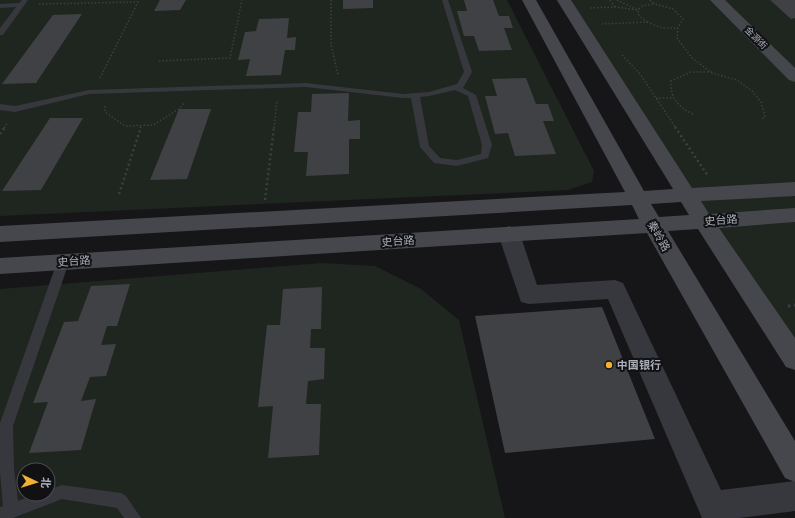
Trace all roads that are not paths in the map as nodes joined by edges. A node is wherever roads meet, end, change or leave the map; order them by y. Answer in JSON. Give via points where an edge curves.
{"nodes":[{"id":1,"x":445,"y":0,"type":"edge"},
{"id":2,"x":529,"y":0,"type":"edge"},
{"id":3,"x":564,"y":0,"type":"edge"},
{"id":4,"x":717,"y":0,"type":"edge"},
{"id":5,"x":23,"y":2,"type":"edge"},
{"id":6,"x":0,"y":6,"type":"edge"},
{"id":7,"x":0,"y":33,"type":"edge"},
{"id":8,"x":795,"y":77,"type":"edge"},
{"id":9,"x":456,"y":87,"type":"junction"},
{"id":10,"x":415,"y":95,"type":"junction"},
{"id":11,"x":0,"y":107,"type":"edge"},
{"id":12,"x":795,"y":189,"type":"edge"},
{"id":13,"x":686,"y":194,"type":"junction"},
{"id":14,"x":638,"y":198,"type":"junction"},
{"id":15,"x":795,"y":215,"type":"edge"},
{"id":16,"x":703,"y":221,"type":"junction"},
{"id":17,"x":653,"y":225,"type":"junction"},
{"id":18,"x":0,"y":234,"type":"edge"},
{"id":19,"x":508,"y":234,"type":"junction"},
{"id":20,"x":62,"y":262,"type":"junction"},
{"id":21,"x":0,"y":266,"type":"edge"},
{"id":22,"x":795,"y":359,"type":"edge"},
{"id":23,"x":795,"y":468,"type":"edge"},
{"id":24,"x":795,"y":496,"type":"edge"},
{"id":25,"x":716,"y":512,"type":"edge"},
{"id":26,"x":5,"y":513,"type":"edge"},
{"id":27,"x":133,"y":518,"type":"edge"}],
"edges":[{"from":1,"to":9,"type":"lane","via":[[468,72],[460,86]]},
{"from":2,"to":14,"type":"street","name":"秦岭路"},
{"from":3,"to":13,"type":"street"},
{"from":4,"to":8,"type":"street","name":"金源街"},
{"from":5,"to":6,"type":"lane"},
{"from":5,"to":7,"type":"lane"},
{"from":9,"to":10,"type":"lane"},
{"from":9,"to":10,"type":"lane","via":[[472,95],[487,145],[485,156],[457,163],[437,161],[424,147]]},
{"from":10,"to":11,"type":"lane","via":[[403,96],[306,85],[194,88],[93,92],[15,109]]},
{"from":12,"to":13,"type":"street"},
{"from":13,"to":14,"type":"street"},
{"from":13,"to":16,"type":"street"},
{"from":14,"to":17,"type":"street","name":"秦岭路"},
{"from":14,"to":18,"type":"street"},
{"from":15,"to":16,"type":"street","name":"史台路"},
{"from":16,"to":17,"type":"street","name":"史台路"},
{"from":16,"to":22,"type":"street"},
{"from":17,"to":19,"type":"street","name":"史台路"},
{"from":17,"to":23,"type":"street","name":"秦岭路"},
{"from":19,"to":20,"type":"street","name":"史台路"},
{"from":19,"to":25,"type":"street","via":[[529,295],[615,289]]},
{"from":20,"to":21,"type":"street","name":"史台路"},
{"from":20,"to":26,"type":"lane","via":[[6,426]]},
{"from":24,"to":25,"type":"street"},
{"from":26,"to":27,"type":"lane","via":[[62,492],[121,501]]}]}
